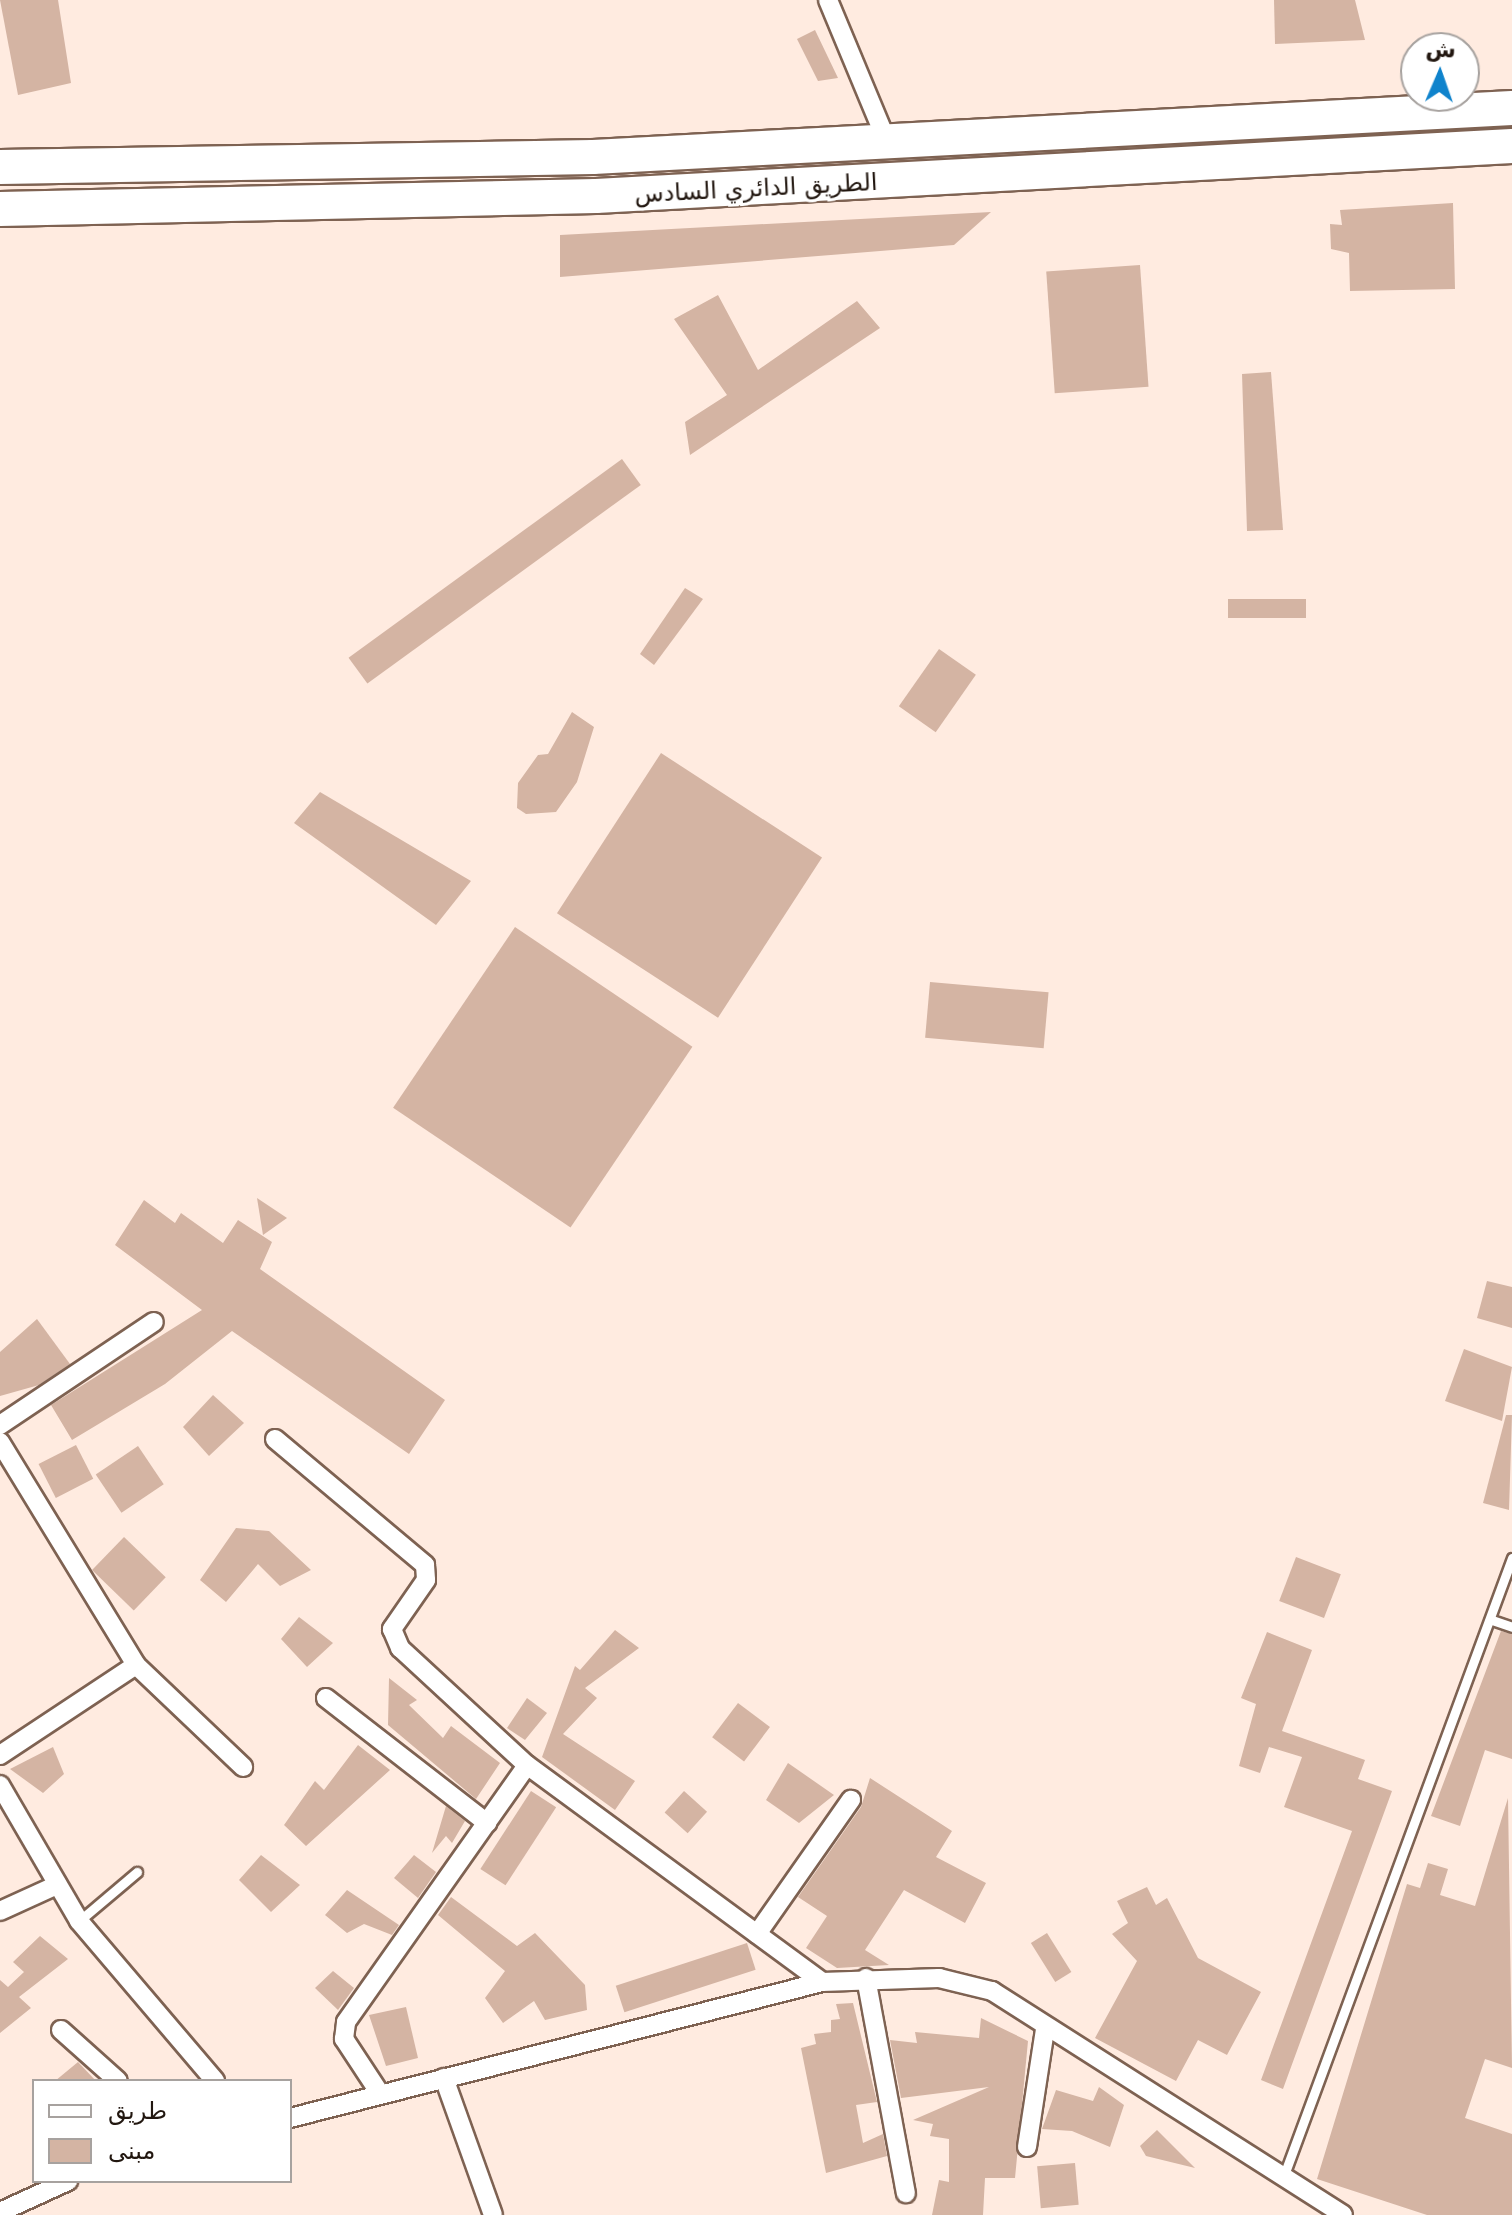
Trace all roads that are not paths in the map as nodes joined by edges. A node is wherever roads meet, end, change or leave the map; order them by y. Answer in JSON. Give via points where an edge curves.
{"nodes":[{"id":1,"x":828,"y":0,"type":"edge"},
{"id":2,"x":1512,"y":108,"type":"edge"},
{"id":3,"x":888,"y":144,"type":"junction"},
{"id":4,"x":1512,"y":146,"type":"edge"},
{"id":5,"x":2,"y":164,"type":"edge"},
{"id":6,"x":0,"y":209,"type":"edge"},
{"id":7,"x":154,"y":1322,"type":"dead end"},
{"id":8,"x":0,"y":1425,"type":"edge"},
{"id":9,"x":275,"y":1439,"type":"dead end"},
{"id":10,"x":0,"y":1442,"type":"edge"},
{"id":11,"x":1512,"y":1558,"type":"edge"},
{"id":12,"x":1492,"y":1620,"type":"junction"},
{"id":13,"x":1512,"y":1627,"type":"edge"},
{"id":14,"x":136,"y":1665,"type":"junction"},
{"id":15,"x":326,"y":1698,"type":"dead end"},
{"id":16,"x":0,"y":1755,"type":"edge"},
{"id":17,"x":527,"y":1765,"type":"junction"},
{"id":18,"x":243,"y":1767,"type":"dead end"},
{"id":19,"x":0,"y":1785,"type":"edge"},
{"id":20,"x":851,"y":1800,"type":"dead end"},
{"id":21,"x":487,"y":1823,"type":"junction"},
{"id":22,"x":137,"y":1872,"type":"dead end"},
{"id":23,"x":57,"y":1885,"type":"junction"},
{"id":24,"x":0,"y":1911,"type":"edge"},
{"id":25,"x":79,"y":1921,"type":"junction"},
{"id":26,"x":757,"y":1934,"type":"junction"},
{"id":27,"x":866,"y":1978,"type":"junction"},
{"id":28,"x":822,"y":1982,"type":"junction"},
{"id":29,"x":61,"y":2030,"type":"dead end"},
{"id":30,"x":1045,"y":2030,"type":"junction"},
{"id":31,"x":444,"y":2078,"type":"junction"},
{"id":32,"x":116,"y":2079,"type":"edge"},
{"id":33,"x":213,"y":2079,"type":"edge"},
{"id":34,"x":379,"y":2092,"type":"junction"},
{"id":35,"x":292,"y":2117,"type":"edge"},
{"id":36,"x":1027,"y":2147,"type":"dead end"},
{"id":37,"x":1284,"y":2175,"type":"junction"},
{"id":38,"x":64,"y":2183,"type":"edge"},
{"id":39,"x":906,"y":2193,"type":"dead end"},
{"id":40,"x":0,"y":2212,"type":"edge"},
{"id":41,"x":493,"y":2215,"type":"edge"},
{"id":42,"x":1343,"y":2215,"type":"edge"}],
"edges":[{"from":1,"to":3,"type":"street"},
{"from":2,"to":3,"type":"highway","name":"الطريق الدائري السادس"},
{"from":3,"to":5,"type":"highway","name":"الطريق الدائري السادس"},
{"from":4,"to":6,"type":"highway","name":"الطريق الدائري السادس","via":[[611,196]]},
{"from":7,"to":8,"type":"street"},
{"from":9,"to":17,"type":"street","via":[[425,1565],[426,1580],[394,1624],[395,1642]]},
{"from":10,"to":14,"type":"street"},
{"from":11,"to":12,"type":"lane"},
{"from":12,"to":13,"type":"lane"},
{"from":12,"to":37,"type":"lane"},
{"from":14,"to":16,"type":"street"},
{"from":14,"to":18,"type":"street"},
{"from":15,"to":21,"type":"street"},
{"from":17,"to":21,"type":"street"},
{"from":17,"to":26,"type":"street"},
{"from":19,"to":23,"type":"street"},
{"from":20,"to":26,"type":"street"},
{"from":21,"to":34,"type":"street","via":[[346,2022],[344,2039]]},
{"from":22,"to":25,"type":"lane"},
{"from":23,"to":24,"type":"street"},
{"from":23,"to":25,"type":"street"},
{"from":25,"to":33,"type":"street"},
{"from":26,"to":28,"type":"street"},
{"from":27,"to":28,"type":"street"},
{"from":27,"to":30,"type":"street","via":[[939,1978],[992,1991]]},
{"from":27,"to":39,"type":"street"},
{"from":28,"to":31,"type":"street"},
{"from":29,"to":32,"type":"street"},
{"from":30,"to":36,"type":"street"},
{"from":30,"to":37,"type":"street"},
{"from":31,"to":34,"type":"street"},
{"from":31,"to":41,"type":"street"},
{"from":34,"to":35,"type":"street"},
{"from":37,"to":42,"type":"street"},
{"from":38,"to":40,"type":"street"}]}
